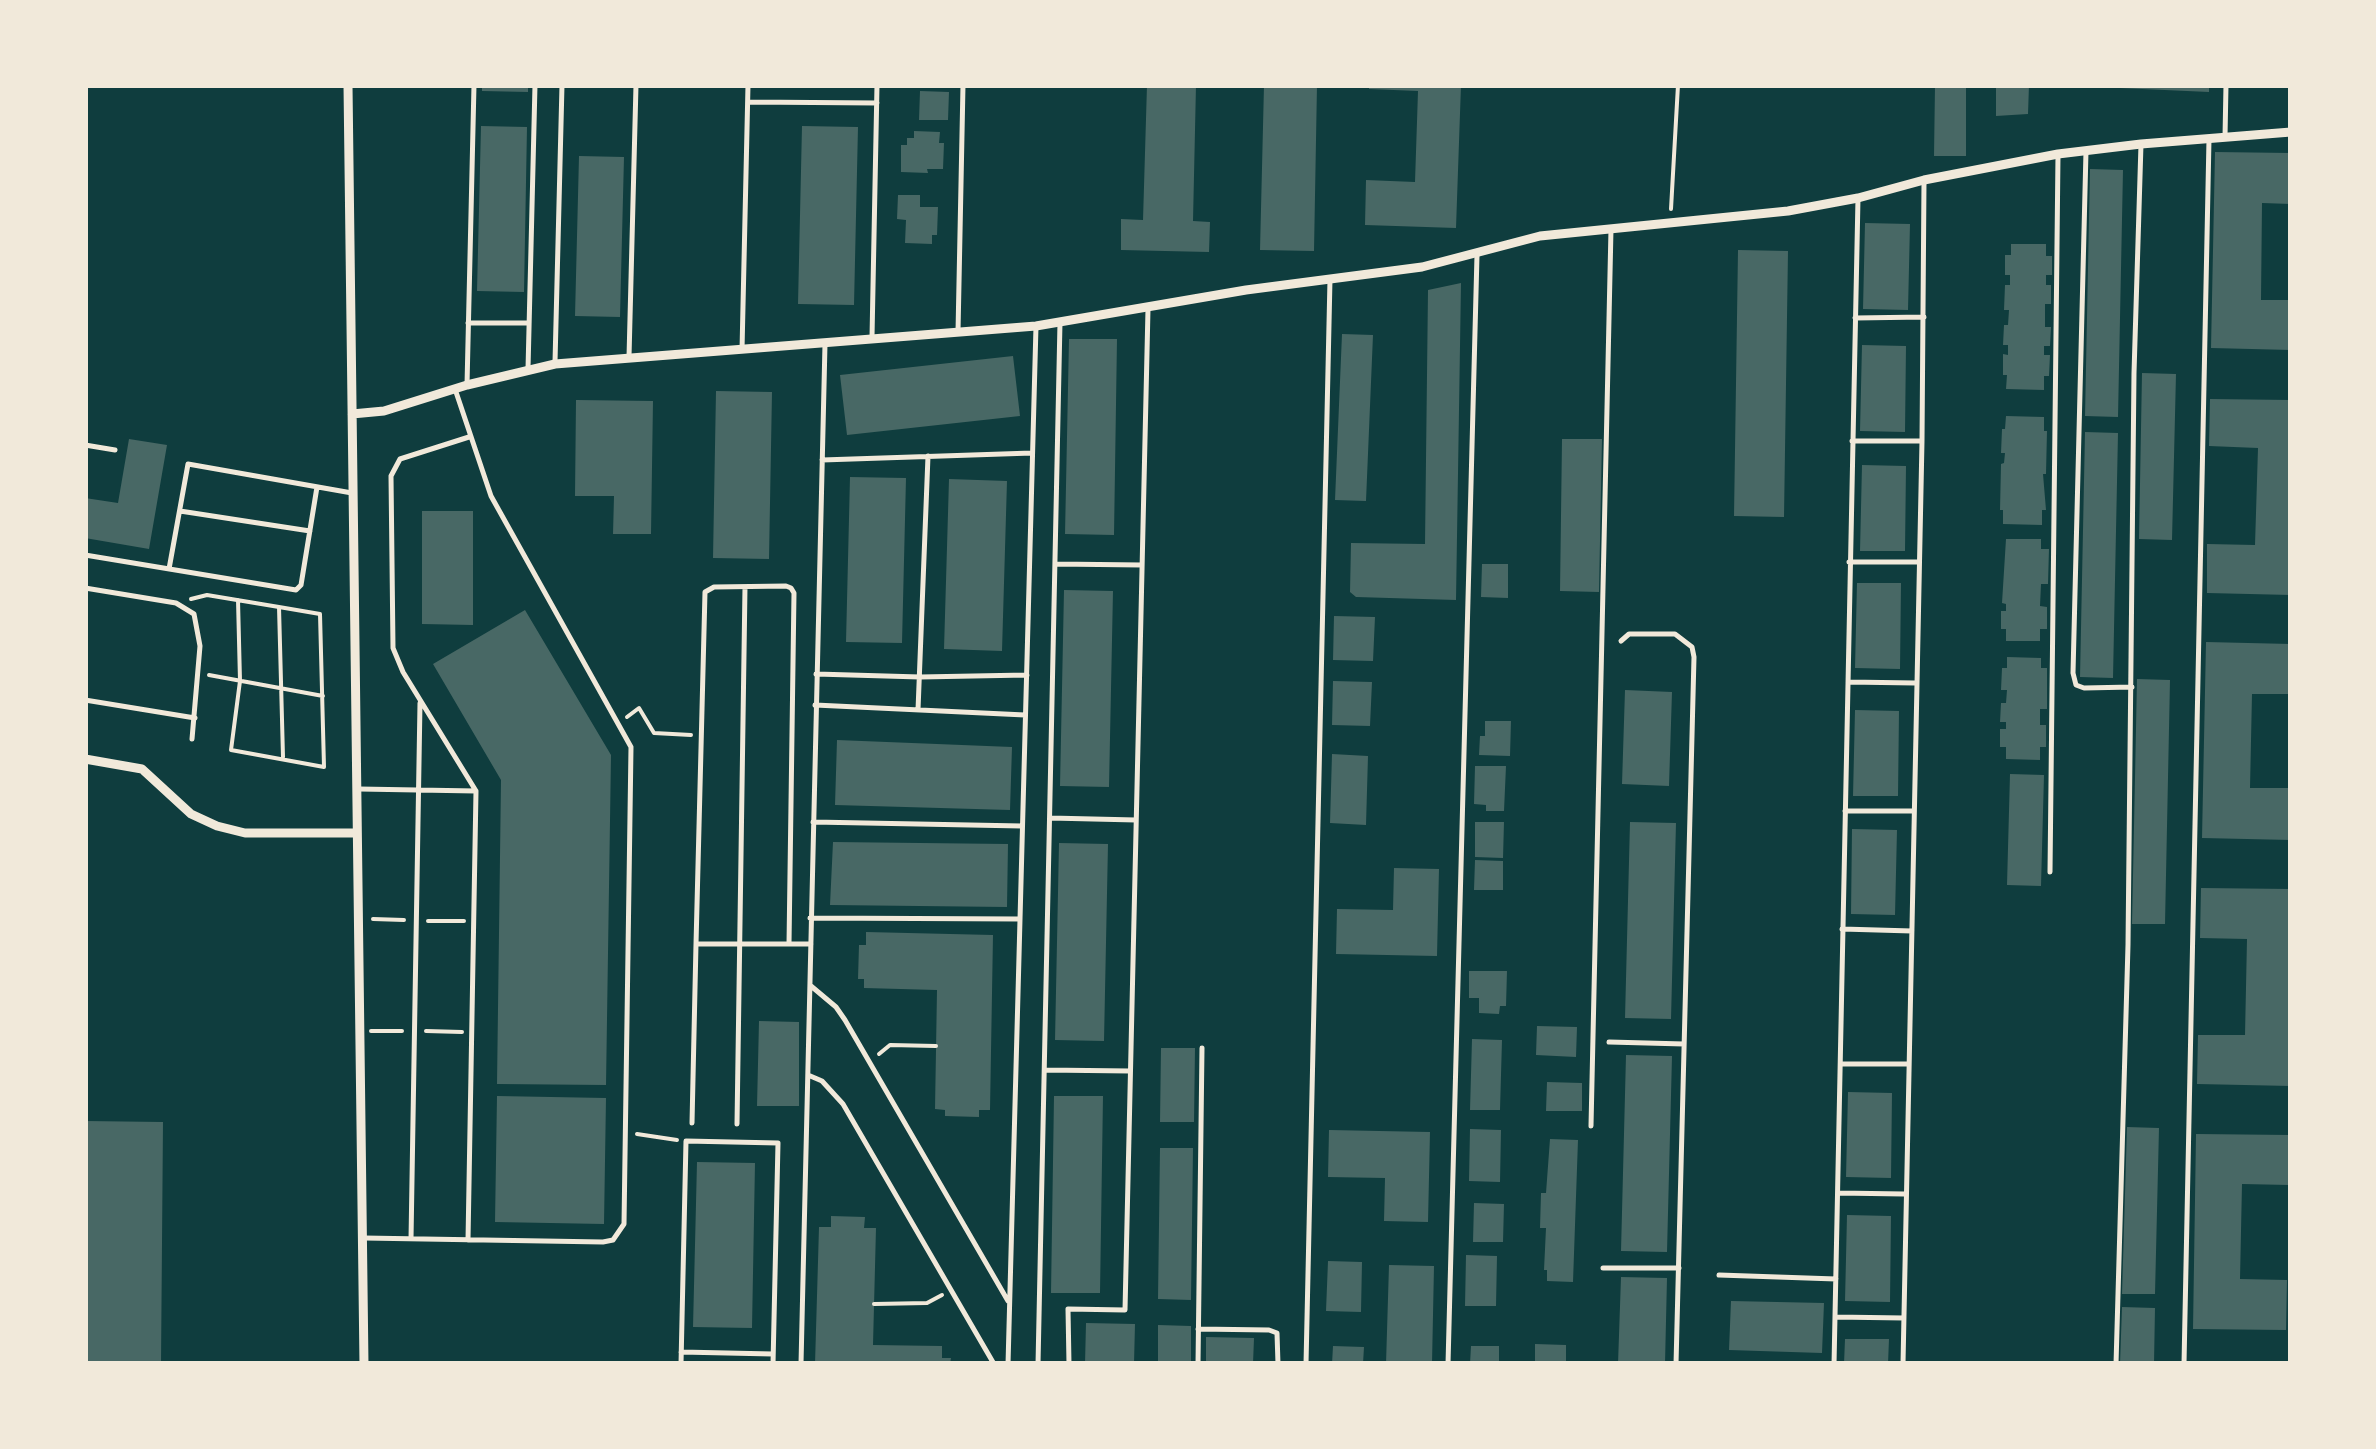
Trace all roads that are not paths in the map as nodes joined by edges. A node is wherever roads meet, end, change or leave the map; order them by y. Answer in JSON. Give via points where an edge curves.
{"nodes":[{"id":1,"x":348,"y":85,"type":"edge"},
{"id":2,"x":474,"y":85,"type":"edge"},
{"id":3,"x":535,"y":85,"type":"edge"},
{"id":4,"x":562,"y":85,"type":"edge"},
{"id":5,"x":636,"y":85,"type":"edge"},
{"id":6,"x":748,"y":85,"type":"edge"},
{"id":7,"x":877,"y":85,"type":"edge"},
{"id":8,"x":962,"y":85,"type":"edge"},
{"id":9,"x":2226,"y":85,"type":"edge"},
{"id":10,"x":748,"y":102,"type":"junction"},
{"id":11,"x":876,"y":103,"type":"junction"},
{"id":12,"x":2291,"y":132,"type":"edge"},
{"id":13,"x":2225,"y":138,"type":"junction"},
{"id":14,"x":2209,"y":139,"type":"junction"},
{"id":15,"x":2141,"y":144,"type":"junction"},
{"id":16,"x":2086,"y":151,"type":"junction"},
{"id":17,"x":2058,"y":154,"type":"junction"},
{"id":18,"x":1924,"y":180,"type":"junction"},
{"id":19,"x":1858,"y":198,"type":"junction"},
{"id":20,"x":1611,"y":228,"type":"junction"},
{"id":21,"x":1477,"y":252,"type":"junction"},
{"id":22,"x":1330,"y":279,"type":"junction"},
{"id":23,"x":1148,"y":309,"type":"junction"},
{"id":24,"x":1854,"y":318,"type":"junction"},
{"id":25,"x":1924,"y":318,"type":"junction"},
{"id":26,"x":1060,"y":322,"type":"junction"},
{"id":27,"x":468,"y":323,"type":"junction"},
{"id":28,"x":529,"y":323,"type":"junction"},
{"id":29,"x":1036,"y":326,"type":"junction"},
{"id":30,"x":958,"y":334,"type":"junction"},
{"id":31,"x":872,"y":340,"type":"junction"},
{"id":32,"x":825,"y":344,"type":"junction"},
{"id":33,"x":742,"y":350,"type":"junction"},
{"id":34,"x":630,"y":357,"type":"junction"},
{"id":35,"x":556,"y":364,"type":"junction"},
{"id":36,"x":528,"y":370,"type":"junction"},
{"id":37,"x":467,"y":384,"type":"junction"},
{"id":38,"x":455,"y":389,"type":"junction"},
{"id":39,"x":352,"y":414,"type":"junction"},
{"id":40,"x":469,"y":437,"type":"junction"},
{"id":41,"x":1852,"y":441,"type":"junction"},
{"id":42,"x":1922,"y":441,"type":"junction"},
{"id":43,"x":85,"y":445,"type":"edge"},
{"id":44,"x":114,"y":450,"type":"dead end"},
{"id":45,"x":1032,"y":453,"type":"junction"},
{"id":46,"x":928,"y":456,"type":"junction"},
{"id":47,"x":822,"y":460,"type":"junction"},
{"id":48,"x":318,"y":487,"type":"junction"},
{"id":49,"x":352,"y":493,"type":"junction"},
{"id":50,"x":180,"y":511,"type":"junction"},
{"id":51,"x":310,"y":531,"type":"junction"},
{"id":52,"x":85,"y":554,"type":"edge"},
{"id":53,"x":1849,"y":562,"type":"junction"},
{"id":54,"x":1919,"y":562,"type":"junction"},
{"id":55,"x":1055,"y":564,"type":"junction"},
{"id":56,"x":1142,"y":565,"type":"junction"},
{"id":57,"x":169,"y":569,"type":"junction"},
{"id":58,"x":745,"y":587,"type":"junction"},
{"id":59,"x":85,"y":588,"type":"edge"},
{"id":60,"x":1620,"y":641,"type":"dead end"},
{"id":61,"x":816,"y":674,"type":"junction"},
{"id":62,"x":1026,"y":675,"type":"junction"},
{"id":63,"x":920,"y":677,"type":"junction"},
{"id":64,"x":1848,"y":682,"type":"junction"},
{"id":65,"x":1916,"y":683,"type":"junction"},
{"id":66,"x":2132,"y":688,"type":"junction"},
{"id":67,"x":85,"y":700,"type":"edge"},
{"id":68,"x":420,"y":700,"type":"junction"},
{"id":69,"x":816,"y":705,"type":"junction"},
{"id":70,"x":918,"y":710,"type":"junction"},
{"id":71,"x":1026,"y":715,"type":"junction"},
{"id":72,"x":196,"y":718,"type":"junction"},
{"id":73,"x":192,"y":739,"type":"dead end"},
{"id":74,"x":85,"y":759,"type":"edge"},
{"id":75,"x":357,"y":789,"type":"junction"},
{"id":76,"x":419,"y":790,"type":"junction"},
{"id":77,"x":476,"y":792,"type":"junction"},
{"id":78,"x":1845,"y":811,"type":"junction"},
{"id":79,"x":1914,"y":811,"type":"junction"},
{"id":80,"x":1050,"y":818,"type":"junction"},
{"id":81,"x":1136,"y":820,"type":"junction"},
{"id":82,"x":813,"y":822,"type":"junction"},
{"id":83,"x":1022,"y":826,"type":"junction"},
{"id":84,"x":357,"y":833,"type":"junction"},
{"id":85,"x":2050,"y":872,"type":"dead end"},
{"id":86,"x":810,"y":918,"type":"junction"},
{"id":87,"x":1020,"y":919,"type":"junction"},
{"id":88,"x":1842,"y":929,"type":"junction"},
{"id":89,"x":1912,"y":930,"type":"junction"},
{"id":90,"x":696,"y":944,"type":"junction"},
{"id":91,"x":742,"y":944,"type":"junction"},
{"id":92,"x":789,"y":944,"type":"junction"},
{"id":93,"x":810,"y":944,"type":"junction"},
{"id":94,"x":810,"y":986,"type":"junction"},
{"id":95,"x":1610,"y":1042,"type":"dead end"},
{"id":96,"x":1684,"y":1044,"type":"junction"},
{"id":97,"x":1202,"y":1048,"type":"dead end"},
{"id":98,"x":1840,"y":1064,"type":"junction"},
{"id":99,"x":1908,"y":1064,"type":"junction"},
{"id":100,"x":1045,"y":1070,"type":"junction"},
{"id":101,"x":1130,"y":1070,"type":"junction"},
{"id":102,"x":808,"y":1075,"type":"junction"},
{"id":103,"x":692,"y":1123,"type":"dead end"},
{"id":104,"x":737,"y":1124,"type":"dead end"},
{"id":105,"x":1591,"y":1126,"type":"dead end"},
{"id":106,"x":1838,"y":1193,"type":"junction"},
{"id":107,"x":1904,"y":1194,"type":"junction"},
{"id":108,"x":362,"y":1238,"type":"junction"},
{"id":109,"x":411,"y":1239,"type":"junction"},
{"id":110,"x":468,"y":1240,"type":"junction"},
{"id":111,"x":1603,"y":1268,"type":"dead end"},
{"id":112,"x":1678,"y":1268,"type":"junction"},
{"id":113,"x":1719,"y":1276,"type":"dead end"},
{"id":114,"x":1836,"y":1278,"type":"junction"},
{"id":115,"x":1010,"y":1304,"type":"junction"},
{"id":116,"x":1835,"y":1317,"type":"junction"},
{"id":117,"x":1904,"y":1318,"type":"junction"},
{"id":118,"x":1198,"y":1328,"type":"junction"},
{"id":119,"x":681,"y":1352,"type":"junction"},
{"id":120,"x":773,"y":1354,"type":"junction"},
{"id":121,"x":364,"y":1364,"type":"edge"},
{"id":122,"x":681,"y":1364,"type":"edge"},
{"id":123,"x":773,"y":1364,"type":"edge"},
{"id":124,"x":801,"y":1364,"type":"edge"},
{"id":125,"x":994,"y":1364,"type":"edge"},
{"id":126,"x":1008,"y":1364,"type":"edge"},
{"id":127,"x":1038,"y":1364,"type":"edge"},
{"id":128,"x":1069,"y":1364,"type":"edge"},
{"id":129,"x":1198,"y":1364,"type":"edge"},
{"id":130,"x":1278,"y":1364,"type":"edge"},
{"id":131,"x":1306,"y":1364,"type":"edge"},
{"id":132,"x":1448,"y":1364,"type":"edge"},
{"id":133,"x":1676,"y":1364,"type":"edge"},
{"id":134,"x":1834,"y":1364,"type":"edge"},
{"id":135,"x":1902,"y":1364,"type":"edge"},
{"id":136,"x":2116,"y":1364,"type":"edge"},
{"id":137,"x":2184,"y":1364,"type":"edge"}],
"edges":[{"from":1,"to":39,"type":"street"},
{"from":2,"to":27,"type":"lane"},
{"from":3,"to":28,"type":"lane"},
{"from":4,"to":35,"type":"lane"},
{"from":5,"to":34,"type":"lane"},
{"from":6,"to":10,"type":"lane"},
{"from":7,"to":11,"type":"lane"},
{"from":8,"to":30,"type":"lane"},
{"from":9,"to":13,"type":"lane"},
{"from":10,"to":11,"type":"lane"},
{"from":10,"to":33,"type":"lane"},
{"from":11,"to":31,"type":"lane"},
{"from":12,"to":13,"type":"street"},
{"from":13,"to":14,"type":"street"},
{"from":14,"to":15,"type":"street"},
{"from":14,"to":137,"type":"lane"},
{"from":15,"to":16,"type":"street"},
{"from":15,"to":66,"type":"lane"},
{"from":16,"to":17,"type":"street"},
{"from":16,"to":66,"type":"lane","via":[[2073,673],[2084,688]]},
{"from":17,"to":18,"type":"street"},
{"from":17,"to":85,"type":"lane"},
{"from":18,"to":19,"type":"street"},
{"from":18,"to":25,"type":"lane"},
{"from":19,"to":20,"type":"street","via":[[1736,219]]},
{"from":19,"to":24,"type":"lane"},
{"from":20,"to":21,"type":"street"},
{"from":20,"to":105,"type":"lane"},
{"from":21,"to":22,"type":"street"},
{"from":21,"to":132,"type":"lane"},
{"from":22,"to":23,"type":"street"},
{"from":22,"to":131,"type":"lane"},
{"from":23,"to":26,"type":"street"},
{"from":23,"to":56,"type":"lane"},
{"from":24,"to":25,"type":"lane"},
{"from":24,"to":41,"type":"lane"},
{"from":25,"to":42,"type":"lane"},
{"from":26,"to":29,"type":"street"},
{"from":26,"to":55,"type":"lane"},
{"from":27,"to":28,"type":"lane"},
{"from":27,"to":37,"type":"lane"},
{"from":28,"to":36,"type":"lane"},
{"from":29,"to":30,"type":"street"},
{"from":29,"to":45,"type":"lane"},
{"from":30,"to":31,"type":"street"},
{"from":31,"to":32,"type":"street"},
{"from":32,"to":33,"type":"street"},
{"from":32,"to":47,"type":"lane"},
{"from":33,"to":34,"type":"street"},
{"from":34,"to":35,"type":"street"},
{"from":35,"to":36,"type":"street"},
{"from":36,"to":37,"type":"street"},
{"from":37,"to":38,"type":"street"},
{"from":38,"to":39,"type":"street"},
{"from":38,"to":40,"type":"lane"},
{"from":39,"to":49,"type":"street"},
{"from":40,"to":68,"type":"lane","via":[[400,458],[391,476],[393,648]]},
{"from":40,"to":110,"type":"lane","via":[[491,496],[632,755],[624,1224],[613,1240]]},
{"from":41,"to":42,"type":"lane"},
{"from":41,"to":53,"type":"lane"},
{"from":42,"to":54,"type":"lane"},
{"from":43,"to":44,"type":"lane"},
{"from":45,"to":46,"type":"lane"},
{"from":45,"to":62,"type":"lane"},
{"from":46,"to":47,"type":"lane"},
{"from":46,"to":63,"type":"lane"},
{"from":47,"to":61,"type":"lane"},
{"from":48,"to":49,"type":"lane"},
{"from":48,"to":50,"type":"lane","via":[[188,464]]},
{"from":48,"to":51,"type":"lane"},
{"from":49,"to":75,"type":"street"},
{"from":50,"to":51,"type":"lane"},
{"from":50,"to":57,"type":"lane"},
{"from":51,"to":57,"type":"lane","via":[[296,590]]},
{"from":52,"to":57,"type":"lane"},
{"from":53,"to":54,"type":"lane"},
{"from":53,"to":64,"type":"lane"},
{"from":54,"to":65,"type":"lane"},
{"from":55,"to":56,"type":"lane"},
{"from":55,"to":80,"type":"lane"},
{"from":56,"to":81,"type":"lane"},
{"from":58,"to":90,"type":"lane","via":[[705,592]]},
{"from":58,"to":91,"type":"lane"},
{"from":58,"to":92,"type":"lane","via":[[786,586],[794,594]]},
{"from":59,"to":72,"type":"lane","via":[[176,602],[194,614]]},
{"from":60,"to":96,"type":"lane","via":[[1629,634],[1675,634],[1694,657]]},
{"from":61,"to":63,"type":"lane"},
{"from":61,"to":69,"type":"lane"},
{"from":62,"to":63,"type":"lane"},
{"from":62,"to":71,"type":"lane"},
{"from":63,"to":70,"type":"lane"},
{"from":64,"to":65,"type":"lane"},
{"from":64,"to":78,"type":"lane"},
{"from":65,"to":79,"type":"lane"},
{"from":66,"to":136,"type":"lane"},
{"from":67,"to":72,"type":"lane"},
{"from":68,"to":76,"type":"lane"},
{"from":68,"to":77,"type":"lane"},
{"from":69,"to":70,"type":"lane"},
{"from":69,"to":82,"type":"lane"},
{"from":70,"to":71,"type":"lane"},
{"from":71,"to":83,"type":"lane"},
{"from":72,"to":73,"type":"lane"},
{"from":74,"to":84,"type":"street","via":[[142,770],[192,814],[217,826],[245,833]]},
{"from":75,"to":76,"type":"lane"},
{"from":75,"to":84,"type":"street"},
{"from":76,"to":77,"type":"lane"},
{"from":76,"to":109,"type":"lane"},
{"from":77,"to":110,"type":"lane"},
{"from":78,"to":79,"type":"lane"},
{"from":78,"to":88,"type":"lane"},
{"from":79,"to":89,"type":"lane"},
{"from":80,"to":81,"type":"lane"},
{"from":80,"to":100,"type":"lane"},
{"from":81,"to":101,"type":"lane"},
{"from":82,"to":83,"type":"lane"},
{"from":82,"to":86,"type":"lane"},
{"from":83,"to":87,"type":"lane"},
{"from":84,"to":108,"type":"street"},
{"from":86,"to":87,"type":"lane"},
{"from":86,"to":93,"type":"lane"},
{"from":87,"to":115,"type":"lane"},
{"from":88,"to":89,"type":"lane"},
{"from":88,"to":98,"type":"lane"},
{"from":89,"to":99,"type":"lane"},
{"from":90,"to":91,"type":"lane"},
{"from":90,"to":103,"type":"lane"},
{"from":91,"to":92,"type":"lane"},
{"from":91,"to":104,"type":"lane"},
{"from":92,"to":93,"type":"lane"},
{"from":93,"to":94,"type":"lane"},
{"from":94,"to":102,"type":"lane"},
{"from":94,"to":115,"type":"lane","via":[[836,1007]]},
{"from":95,"to":96,"type":"lane"},
{"from":96,"to":112,"type":"lane"},
{"from":97,"to":118,"type":"lane"},
{"from":98,"to":99,"type":"lane"},
{"from":98,"to":106,"type":"lane"},
{"from":99,"to":107,"type":"lane"},
{"from":100,"to":101,"type":"lane"},
{"from":100,"to":127,"type":"lane"},
{"from":101,"to":128,"type":"lane","via":[[1125,1310],[1068,1308]]},
{"from":102,"to":124,"type":"lane"},
{"from":102,"to":125,"type":"lane","via":[[843,1104]]},
{"from":106,"to":107,"type":"lane"},
{"from":106,"to":114,"type":"lane"},
{"from":107,"to":117,"type":"lane"},
{"from":108,"to":109,"type":"lane"},
{"from":108,"to":121,"type":"street"},
{"from":109,"to":110,"type":"lane"},
{"from":111,"to":112,"type":"lane"},
{"from":112,"to":133,"type":"lane"},
{"from":113,"to":114,"type":"lane"},
{"from":114,"to":116,"type":"lane"},
{"from":115,"to":126,"type":"lane"},
{"from":116,"to":117,"type":"lane"},
{"from":116,"to":134,"type":"lane"},
{"from":117,"to":135,"type":"lane"},
{"from":118,"to":129,"type":"lane"},
{"from":118,"to":130,"type":"lane","via":[[1276,1333]]},
{"from":119,"to":120,"type":"lane"},
{"from":119,"to":120,"type":"lane","via":[[686,1141],[778,1143]]},
{"from":119,"to":122,"type":"lane"},
{"from":120,"to":123,"type":"lane"}]}
